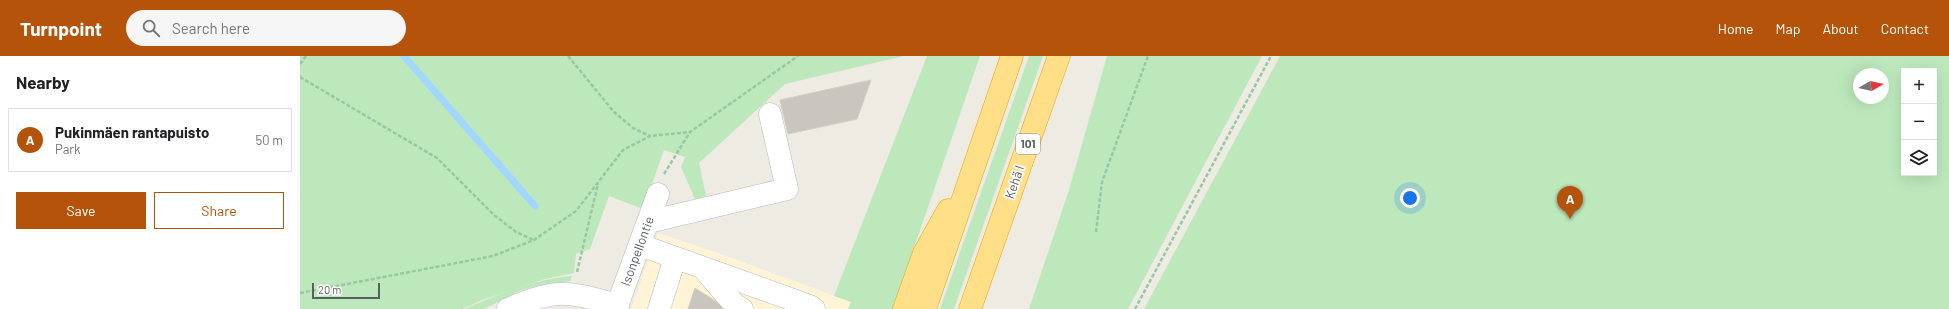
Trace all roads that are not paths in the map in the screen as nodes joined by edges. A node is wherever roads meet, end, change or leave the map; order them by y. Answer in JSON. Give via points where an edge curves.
{"nodes":[{"id":1,"x":1012,"y":56,"type":"edge"},
{"id":2,"x":1059,"y":56,"type":"edge"},
{"id":3,"x":770,"y":114,"type":"dead end"},
{"id":4,"x":976,"y":158,"type":"junction"},
{"id":5,"x":658,"y":194,"type":"road end"},
{"id":6,"x":648,"y":222,"type":"junction"},
{"id":7,"x":997,"y":232,"type":"junction"},
{"id":8,"x":640,"y":245,"type":"junction"},
{"id":9,"x":675,"y":258,"type":"junction"},
{"id":10,"x":702,"y":268,"type":"junction"},
{"id":11,"x":617,"y":307,"type":"edge"},
{"id":12,"x":508,"y":309,"type":"edge"},
{"id":13,"x":659,"y":309,"type":"edge"},
{"id":14,"x":742,"y":309,"type":"edge"},
{"id":15,"x":814,"y":309,"type":"edge"},
{"id":16,"x":904,"y":309,"type":"edge"},
{"id":17,"x":925,"y":309,"type":"edge"},
{"id":18,"x":970,"y":309,"type":"edge"},
{"id":19,"x":980,"y":309,"type":"edge"}],
"edges":[{"from":1,"to":4,"type":"highway"},
{"from":2,"to":7,"type":"highway","name":"Kehä I","number":"101"},
{"from":3,"to":6,"type":"street","via":[[787,189]]},
{"from":4,"to":16,"type":"highway","via":[[924,253]]},
{"from":4,"to":17,"type":"highway"},
{"from":5,"to":6,"type":"street","name":"Isonpellontie"},
{"from":6,"to":8,"type":"street","name":"Isonpellontie"},
{"from":7,"to":18,"type":"highway","name":"Kehä I","number":"101"},
{"from":7,"to":19,"type":"highway"},
{"from":8,"to":9,"type":"street"},
{"from":8,"to":11,"type":"street","name":"Isonpellontie"},
{"from":9,"to":10,"type":"street"},
{"from":9,"to":13,"type":"street"},
{"from":10,"to":14,"type":"street","via":[[734,304]]},
{"from":10,"to":15,"type":"street"},
{"from":11,"to":12,"type":"street","via":[[572,293],[553,293]]}]}
